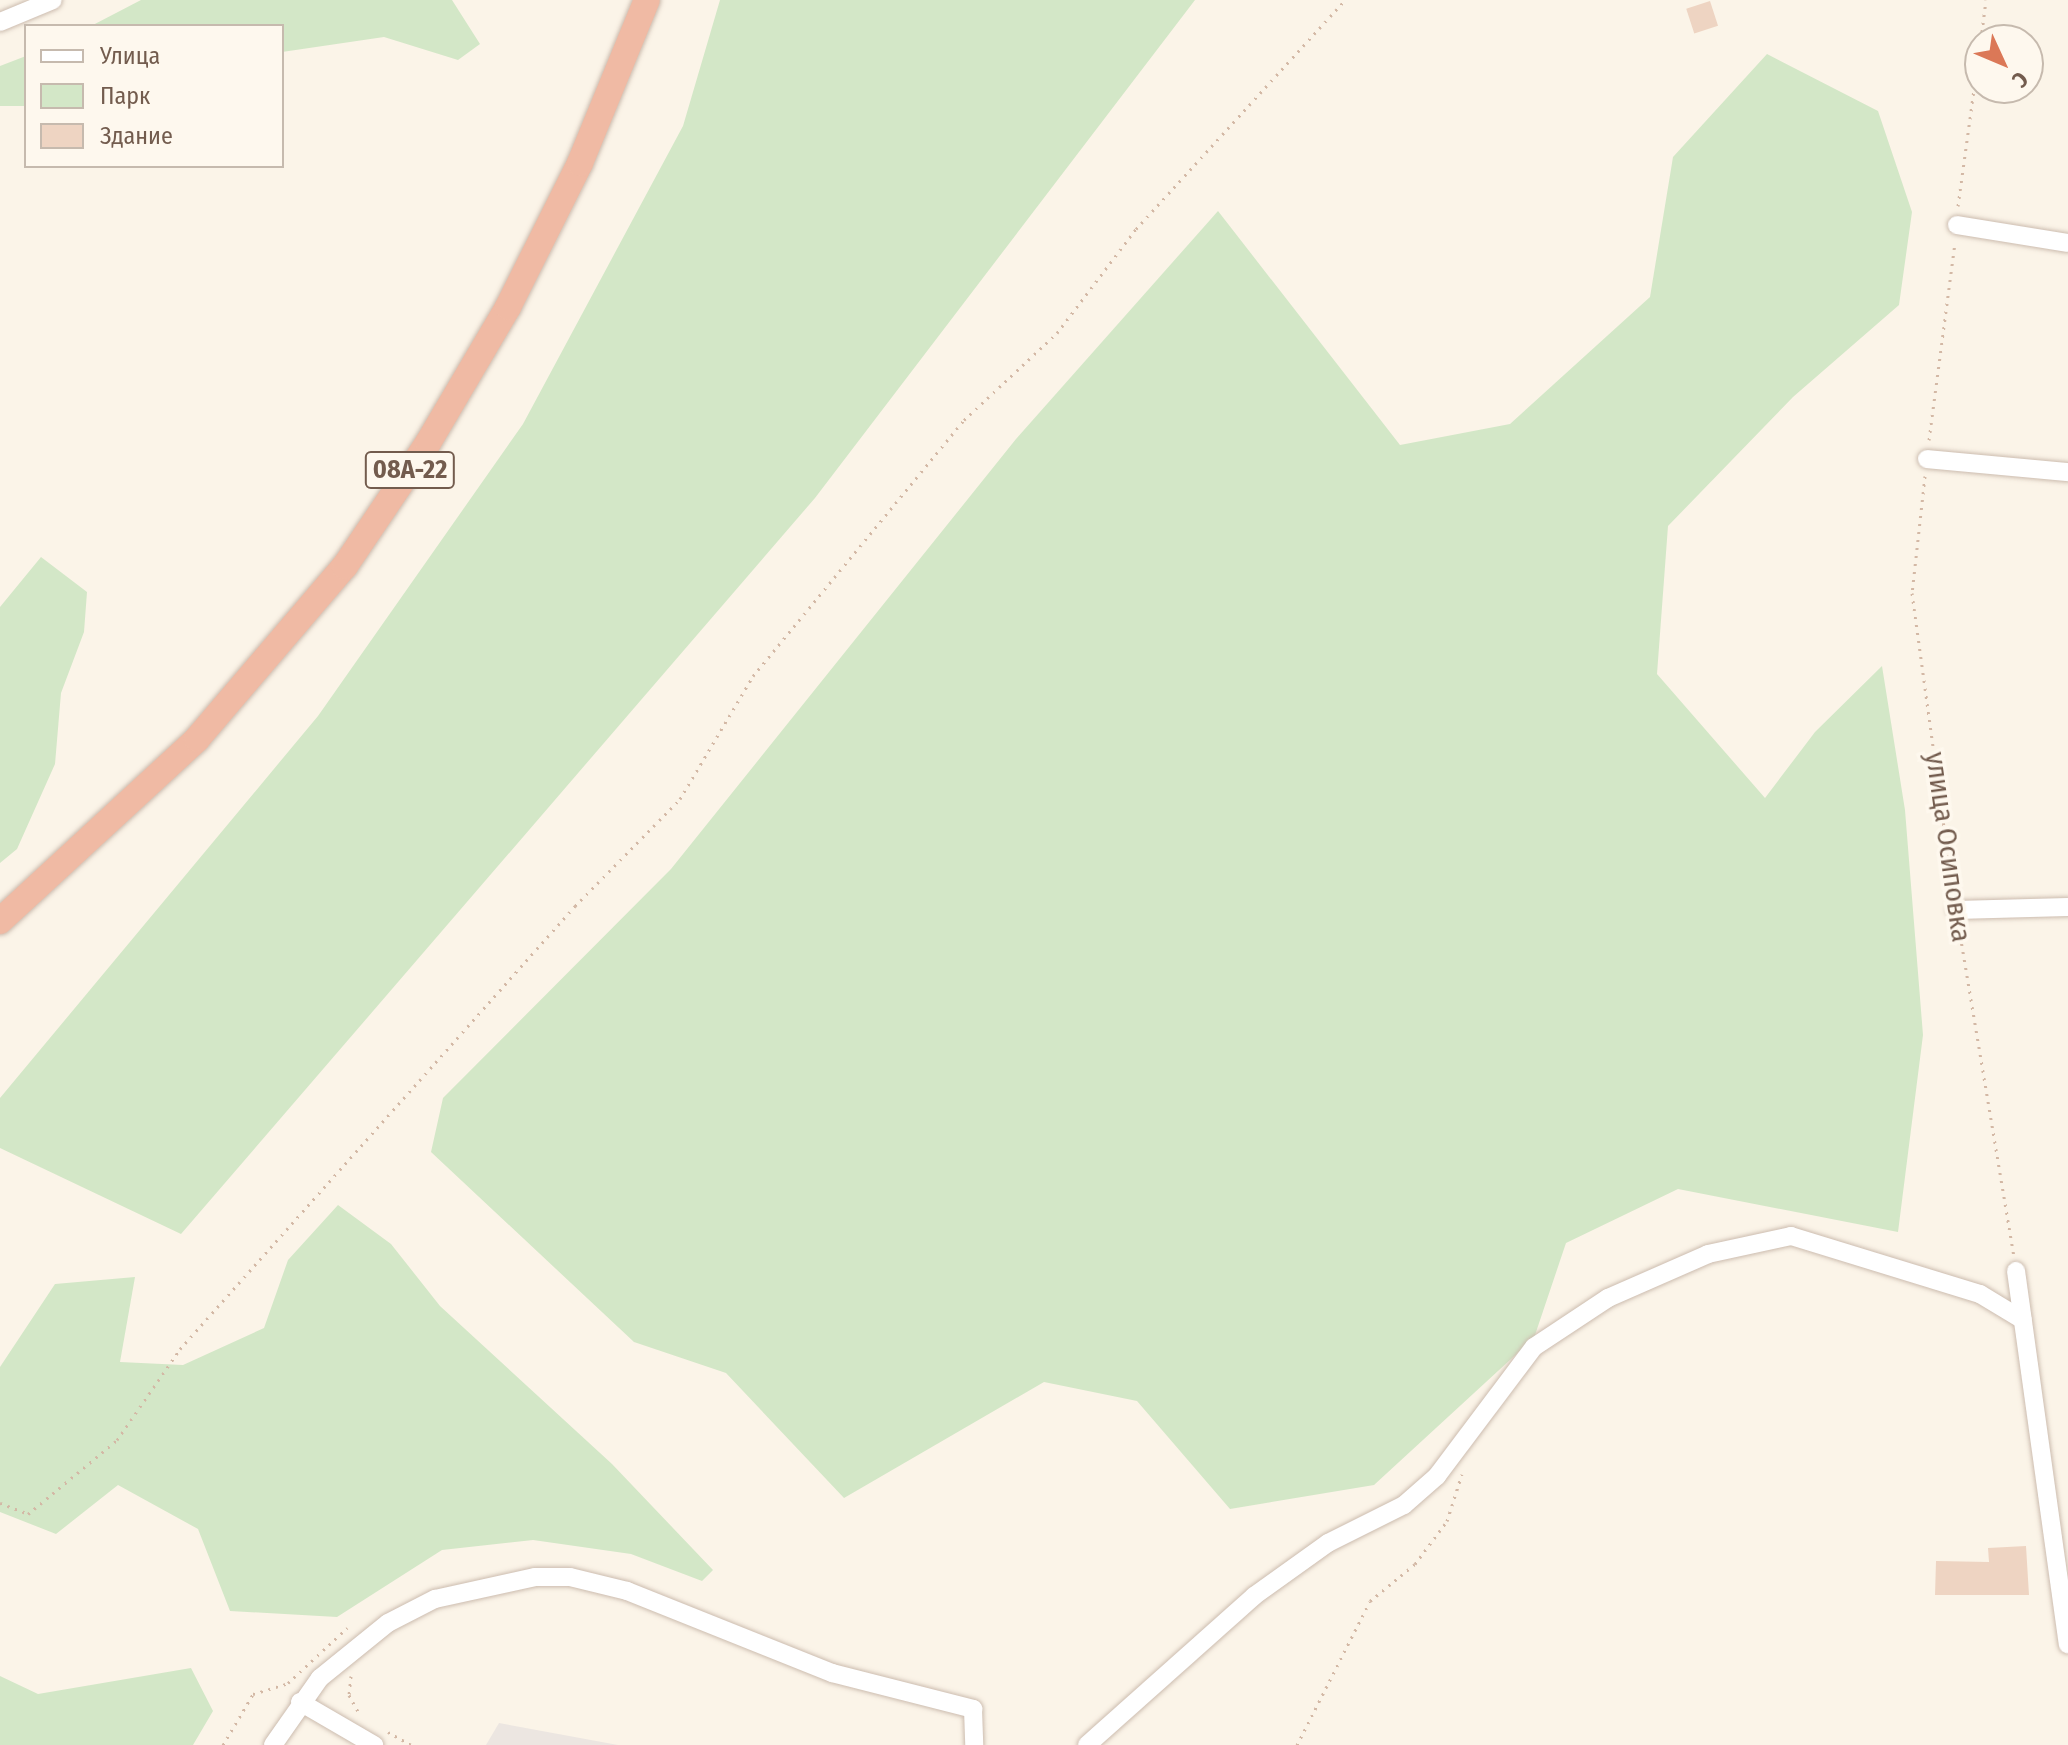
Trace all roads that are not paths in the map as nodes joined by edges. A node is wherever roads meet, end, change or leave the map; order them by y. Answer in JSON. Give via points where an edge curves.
{"nodes":[{"id":1,"x":53,"y":0,"type":"edge"},
{"id":2,"x":647,"y":0,"type":"edge"},
{"id":3,"x":0,"y":22,"type":"edge"},
{"id":4,"x":1957,"y":225,"type":"road end"},
{"id":5,"x":2068,"y":243,"type":"edge"},
{"id":6,"x":1927,"y":459,"type":"road end"},
{"id":7,"x":2068,"y":472,"type":"edge"},
{"id":8,"x":2068,"y":907,"type":"edge"},
{"id":9,"x":1956,"y":910,"type":"road end"},
{"id":10,"x":0,"y":921,"type":"edge"},
{"id":11,"x":2016,"y":1271,"type":"road end"},
{"id":12,"x":2023,"y":1320,"type":"junction"},
{"id":13,"x":2068,"y":1644,"type":"edge"},
{"id":14,"x":300,"y":1702,"type":"junction"},
{"id":15,"x":273,"y":1745,"type":"edge"},
{"id":16,"x":374,"y":1745,"type":"edge"},
{"id":17,"x":974,"y":1745,"type":"edge"},
{"id":18,"x":1087,"y":1745,"type":"edge"}],
"edges":[{"from":1,"to":3,"type":"street"},
{"from":2,"to":10,"type":"highway","number":"08А-22","via":[[533,258],[468,379],[386,507],[252,679]]},
{"from":4,"to":5,"type":"street"},
{"from":6,"to":7,"type":"street"},
{"from":8,"to":9,"type":"street"},
{"from":11,"to":12,"type":"street"},
{"from":12,"to":13,"type":"street"},
{"from":12,"to":18,"type":"street","via":[[1980,1294],[1791,1236],[1708,1254],[1608,1298],[1534,1347],[1460,1446],[1404,1505],[1328,1543],[1254,1596]]},
{"from":14,"to":15,"type":"street"},
{"from":14,"to":16,"type":"street"},
{"from":14,"to":17,"type":"street","via":[[354,1647],[435,1599],[489,1583],[570,1577],[687,1611],[832,1673],[973,1709]]}]}
